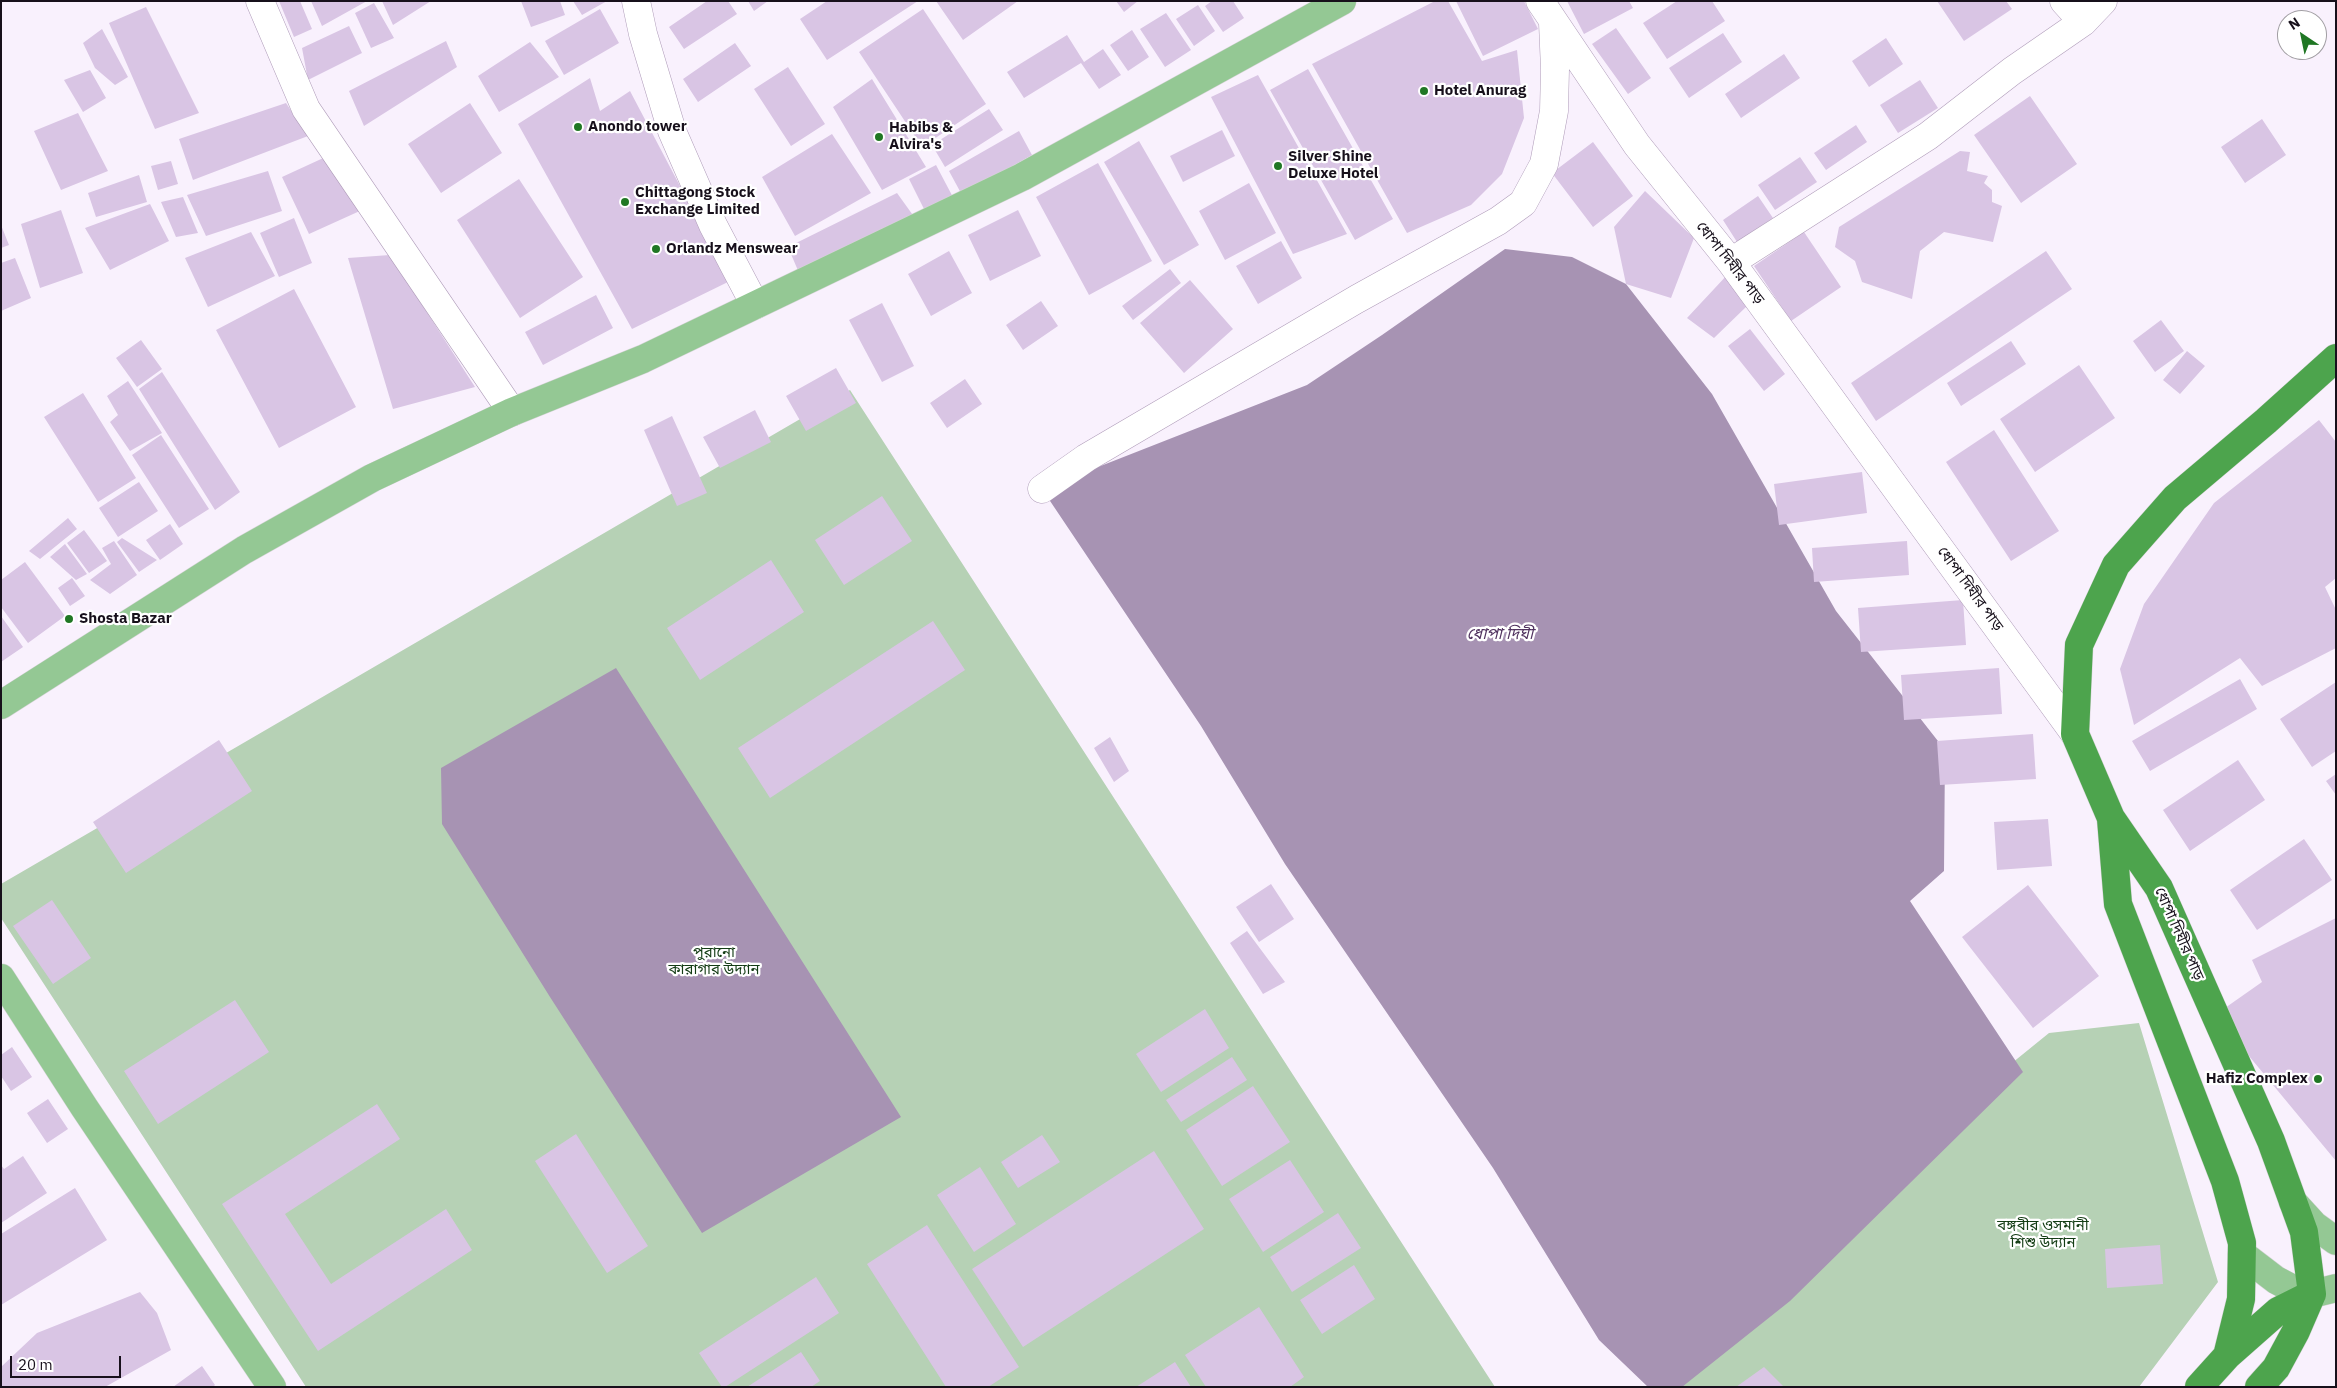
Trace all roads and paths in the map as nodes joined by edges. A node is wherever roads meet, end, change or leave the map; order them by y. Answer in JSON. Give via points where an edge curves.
{"nodes":[{"id":1,"x":260,"y":1,"type":"edge"},
{"id":2,"x":636,"y":1,"type":"edge"},
{"id":3,"x":1342,"y":1,"type":"edge"},
{"id":4,"x":2064,"y":1,"type":"edge"},
{"id":5,"x":2103,"y":1,"type":"edge"},
{"id":6,"x":1547,"y":12,"type":"edge"},
{"id":7,"x":2082,"y":22,"type":"junction"},
{"id":8,"x":1732,"y":262,"type":"junction"},
{"id":9,"x":754,"y":305,"type":"junction"},
{"id":10,"x":2336,"y":358,"type":"edge"},
{"id":11,"x":512,"y":412,"type":"junction"},
{"id":12,"x":1042,"y":489,"type":"dead end"},
{"id":13,"x":1,"y":705,"type":"edge"},
{"id":14,"x":2075,"y":734,"type":"junction"},
{"id":15,"x":2111,"y":818,"type":"junction"},
{"id":16,"x":1,"y":978,"type":"edge"},
{"id":17,"x":2293,"y":1202,"type":"junction"},
{"id":18,"x":2336,"y":1242,"type":"edge"},
{"id":19,"x":2242,"y":1254,"type":"junction"},
{"id":20,"x":2324,"y":1291,"type":"edge"},
{"id":21,"x":2227,"y":1356,"type":"junction"},
{"id":22,"x":272,"y":1387,"type":"edge"},
{"id":23,"x":2199,"y":1387,"type":"edge"},
{"id":24,"x":2259,"y":1387,"type":"edge"}],
"edges":[{"from":1,"to":11,"type":"street","via":[[306,109]]},
{"from":2,"to":9,"type":"street","via":[[672,131],[713,225]]},
{"from":3,"to":9,"type":"main road","via":[[1022,177]]},
{"from":4,"to":7,"type":"street"},
{"from":5,"to":7,"type":"street"},
{"from":6,"to":8,"type":"street","name":"ধোপা দিঘীর পাড়","via":[[1637,145]]},
{"from":6,"to":12,"type":"street","via":[[1555,69],[1554,112],[1544,164],[1523,203],[1498,221],[1086,458]]},
{"from":7,"to":8,"type":"street","via":[[1928,136]]},
{"from":8,"to":14,"type":"street","name":"ধোপা দিঘীর পাড়"},
{"from":9,"to":11,"type":"main road","via":[[643,359]]},
{"from":10,"to":14,"type":"highway","via":[[2175,498],[2116,565],[2079,645]]},
{"from":11,"to":13,"type":"main road","via":[[372,478],[244,550]]},
{"from":14,"to":15,"type":"highway","name":"ধোপা দিঘীর পাড়"},
{"from":15,"to":17,"type":"highway","name":"ধোপা দিঘীর পাড়","via":[[2159,888],[2271,1141]]},
{"from":15,"to":19,"type":"highway","via":[[2118,904],[2225,1180]]},
{"from":16,"to":22,"type":"main road"},
{"from":17,"to":18,"type":"main road","via":[[2314,1225]]},
{"from":17,"to":20,"type":"highway","name":"ধোপা দিঘীর পাড়"},
{"from":19,"to":20,"type":"main road","via":[[2297,1292]]},
{"from":19,"to":21,"type":"highway","via":[[2241,1298]]},
{"from":20,"to":21,"type":"highway","via":[[2278,1311]]},
{"from":20,"to":24,"type":"highway","via":[[2296,1331],[2276,1368]]},
{"from":21,"to":23,"type":"highway"}]}
